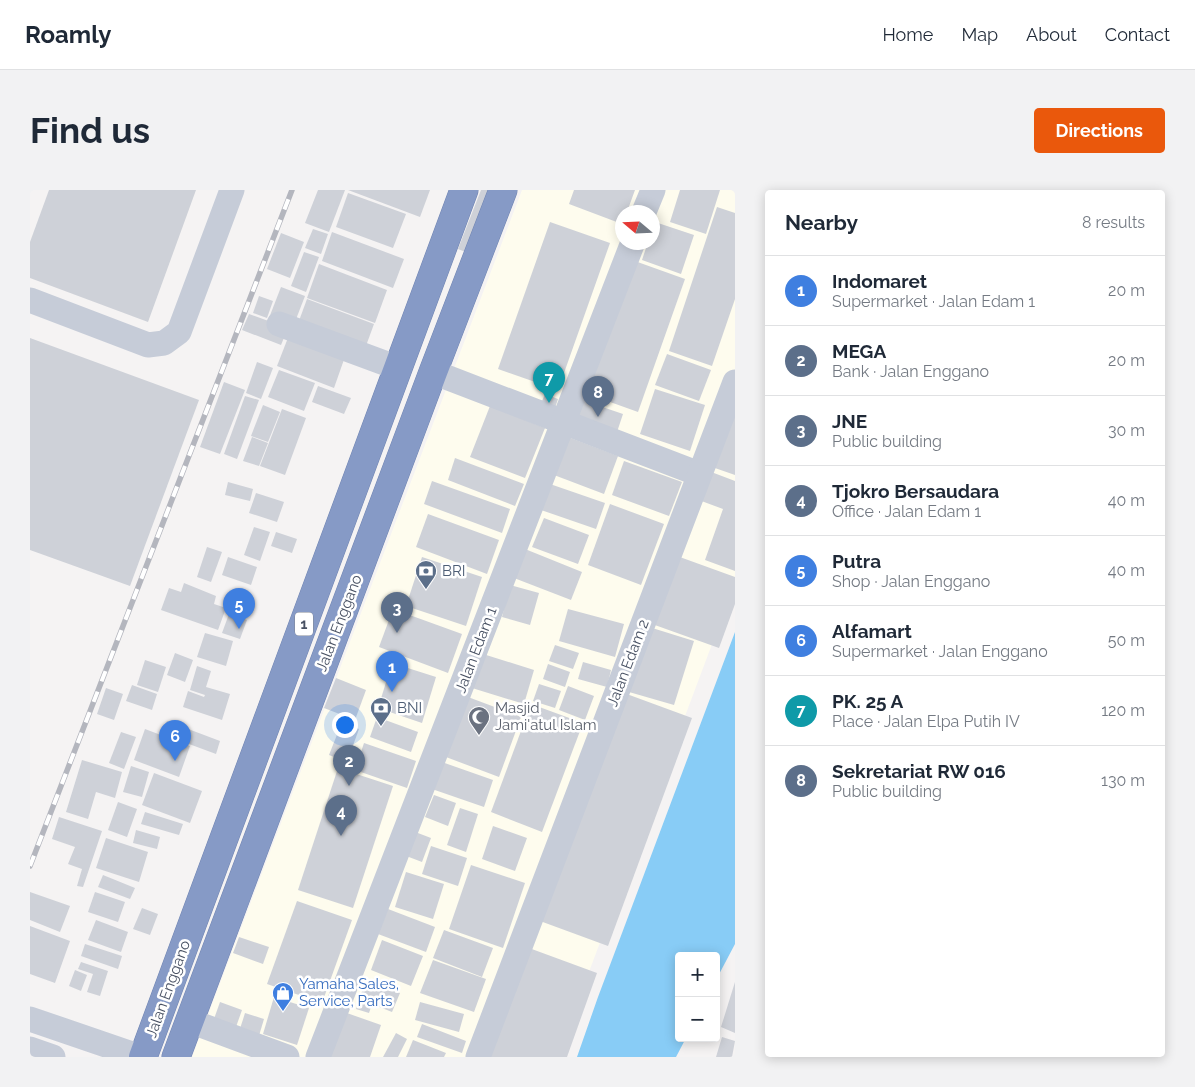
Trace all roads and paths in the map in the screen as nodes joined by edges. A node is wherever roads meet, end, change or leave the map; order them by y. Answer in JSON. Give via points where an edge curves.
{"nodes":[{"id":1,"x":232,"y":190,"type":"edge"},
{"id":2,"x":464,"y":190,"type":"edge"},
{"id":3,"x":503,"y":190,"type":"edge"},
{"id":4,"x":653,"y":190,"type":"edge"},
{"id":5,"x":647,"y":205,"type":"edge"},
{"id":6,"x":630,"y":250,"type":"edge"},
{"id":7,"x":30,"y":300,"type":"edge"},
{"id":8,"x":279,"y":324,"type":"dead end"},
{"id":9,"x":398,"y":368,"type":"junction"},
{"id":10,"x":433,"y":372,"type":"junction"},
{"id":11,"x":735,"y":382,"type":"edge"},
{"id":12,"x":564,"y":423,"type":"junction"},
{"id":13,"x":699,"y":474,"type":"junction"},
{"id":14,"x":30,"y":1019,"type":"edge"},
{"id":15,"x":190,"y":1021,"type":"junction"},
{"id":16,"x":30,"y":1048,"type":"edge"},
{"id":17,"x":53,"y":1057,"type":"edge"},
{"id":18,"x":142,"y":1057,"type":"edge"},
{"id":19,"x":176,"y":1057,"type":"edge"},
{"id":20,"x":287,"y":1057,"type":"edge"},
{"id":21,"x":318,"y":1057,"type":"edge"},
{"id":22,"x":478,"y":1057,"type":"edge"}],
"edges":[{"from":1,"to":7,"type":"street","via":[[179,332],[164,343],[148,345]]},
{"from":2,"to":9,"type":"highway","name":"Jalan Enggano","number":"1"},
{"from":3,"to":10,"type":"highway","name":"Jalan Enggano","number":"1"},
{"from":4,"to":5,"type":"street"},
{"from":6,"to":12,"type":"street","name":"Jalan Edam 1"},
{"from":8,"to":9,"type":"street"},
{"from":9,"to":18,"type":"highway","name":"Jalan Enggano","number":"1"},
{"from":10,"to":12,"type":"street"},
{"from":10,"to":15,"type":"highway","name":"Jalan Enggano","number":"1"},
{"from":11,"to":13,"type":"street","name":"Jalan Edam 2"},
{"from":12,"to":13,"type":"street"},
{"from":12,"to":21,"type":"street","name":"Jalan Edam 1"},
{"from":13,"to":22,"type":"street","name":"Jalan Edam 2"},
{"from":14,"to":18,"type":"street"},
{"from":15,"to":19,"type":"highway","name":"Jalan Enggano","number":"1"},
{"from":15,"to":20,"type":"street"},
{"from":16,"to":17,"type":"street"}]}
